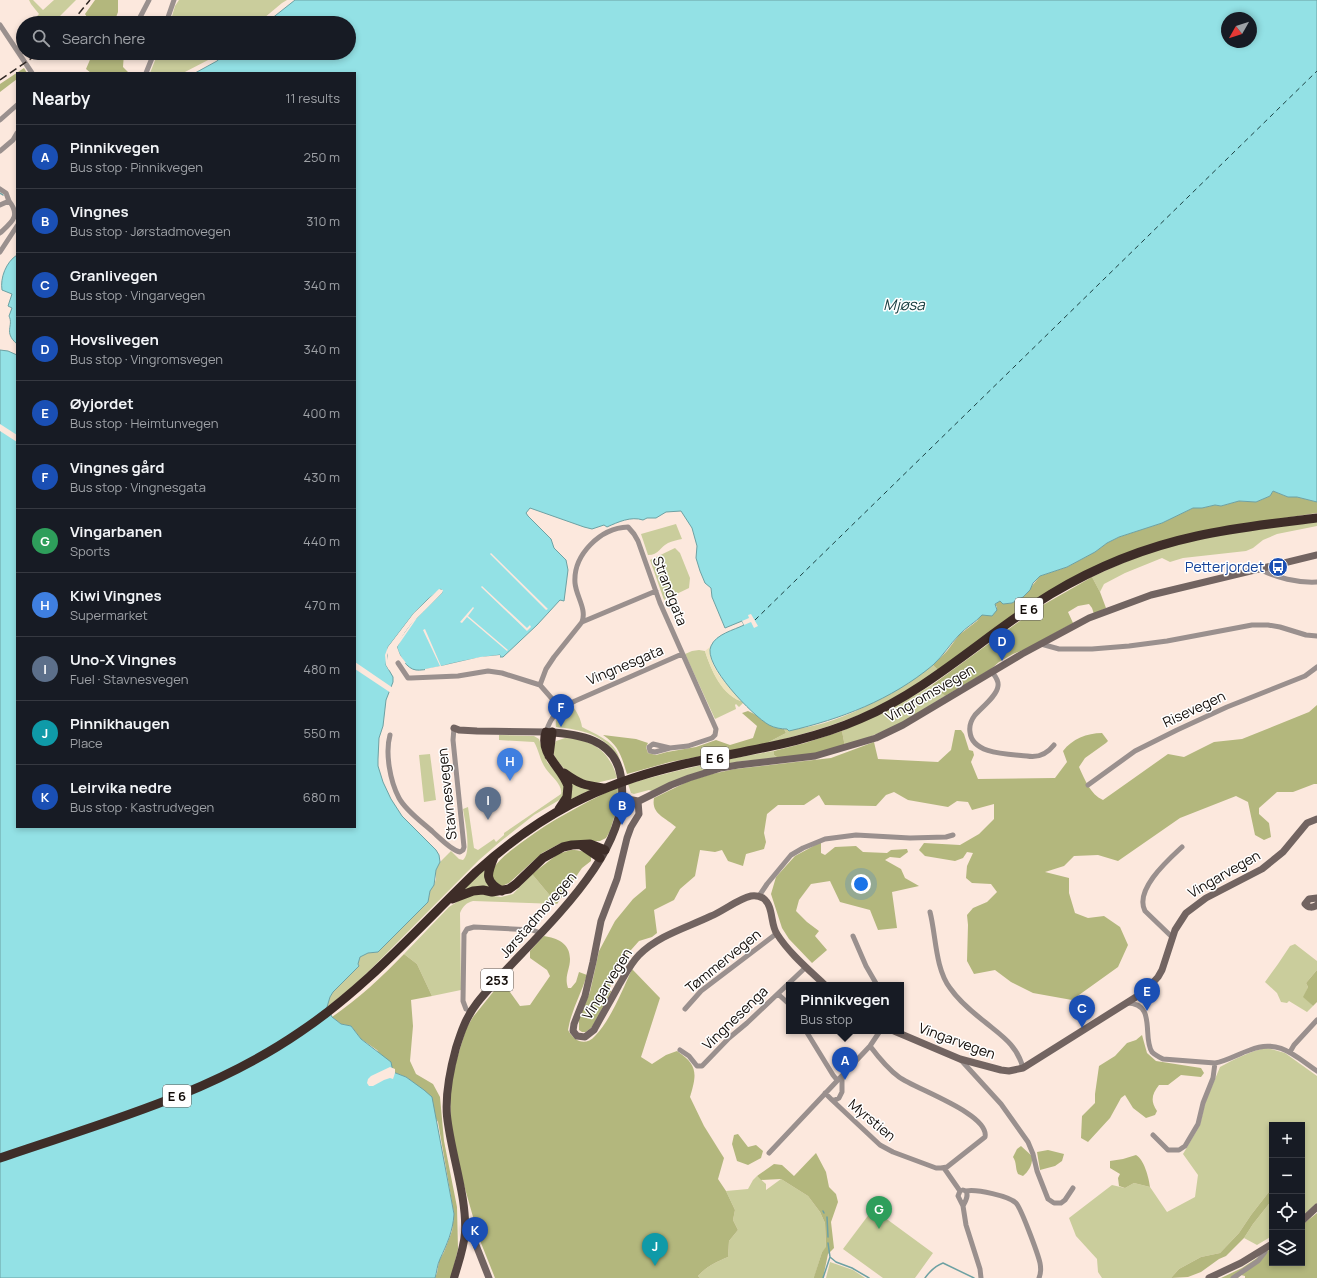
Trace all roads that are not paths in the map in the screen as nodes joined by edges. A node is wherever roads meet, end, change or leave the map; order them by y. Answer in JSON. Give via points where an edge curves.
{"nodes":[{"id":1,"x":149,"y":0,"type":"edge"},
{"id":2,"x":174,"y":0,"type":"edge"},
{"id":3,"x":141,"y":16,"type":"edge"},
{"id":4,"x":168,"y":16,"type":"edge"},
{"id":5,"x":0,"y":25,"type":"edge"},
{"id":6,"x":2,"y":31,"type":"edge"},
{"id":7,"x":16,"y":51,"type":"edge"},
{"id":8,"x":23,"y":60,"type":"edge"},
{"id":9,"x":151,"y":60,"type":"edge"},
{"id":10,"x":31,"y":72,"type":"edge"},
{"id":11,"x":146,"y":72,"type":"edge"},
{"id":12,"x":16,"y":106,"type":"edge"},
{"id":13,"x":0,"y":120,"type":"edge"},
{"id":14,"x":16,"y":135,"type":"edge"},
{"id":15,"x":0,"y":151,"type":"edge"},
{"id":16,"x":0,"y":189,"type":"edge"},
{"id":17,"x":9,"y":201,"type":"junction"},
{"id":18,"x":0,"y":205,"type":"edge"},
{"id":19,"x":16,"y":228,"type":"edge"},
{"id":20,"x":0,"y":233,"type":"edge"},
{"id":21,"x":0,"y":252,"type":"edge"},
{"id":22,"x":1317,"y":518,"type":"edge"},
{"id":23,"x":1317,"y":555,"type":"edge"},
{"id":24,"x":1260,"y":569,"type":"junction"},
{"id":25,"x":1317,"y":582,"type":"edge"},
{"id":26,"x":656,"y":590,"type":"junction"},
{"id":27,"x":582,"y":622,"type":"junction"},
{"id":28,"x":1317,"y":636,"type":"edge"},
{"id":29,"x":1041,"y":644,"type":"junction"},
{"id":30,"x":682,"y":654,"type":"junction"},
{"id":31,"x":398,"y":663,"type":"dead end"},
{"id":32,"x":1317,"y":668,"type":"edge"},
{"id":33,"x":992,"y":672,"type":"junction"},
{"id":34,"x":540,"y":685,"type":"junction"},
{"id":35,"x":561,"y":709,"type":"junction"},
{"id":36,"x":454,"y":728,"type":"joint"},
{"id":37,"x":549,"y":732,"type":"junction"},
{"id":38,"x":390,"y":735,"type":"dead end"},
{"id":39,"x":1054,"y":745,"type":"dead end"},
{"id":40,"x":670,"y":748,"type":"dead end"},
{"id":41,"x":559,"y":770,"type":"junction"},
{"id":42,"x":1088,"y":785,"type":"dead end"},
{"id":43,"x":604,"y":788,"type":"junction"},
{"id":44,"x":622,"y":800,"type":"junction"},
{"id":45,"x":638,"y":801,"type":"junction"},
{"id":46,"x":559,"y":810,"type":"junction"},
{"id":47,"x":1317,"y":819,"type":"edge"},
{"id":48,"x":952,"y":835,"type":"dead end"},
{"id":49,"x":581,"y":845,"type":"junction"},
{"id":50,"x":1182,"y":847,"type":"dead end"},
{"id":51,"x":605,"y":850,"type":"junction"},
{"id":52,"x":495,"y":855,"type":"junction"},
{"id":53,"x":600,"y":858,"type":"junction"},
{"id":54,"x":502,"y":890,"type":"junction"},
{"id":55,"x":759,"y":896,"type":"junction"},
{"id":56,"x":1317,"y":898,"type":"edge"},
{"id":57,"x":447,"y":901,"type":"junction"},
{"id":58,"x":1317,"y":905,"type":"edge"},
{"id":59,"x":930,"y":912,"type":"dead end"},
{"id":60,"x":542,"y":933,"type":"junction"},
{"id":61,"x":776,"y":934,"type":"junction"},
{"id":62,"x":854,"y":936,"type":"dead end"},
{"id":63,"x":1172,"y":937,"type":"junction"},
{"id":64,"x":806,"y":967,"type":"junction"},
{"id":65,"x":790,"y":982,"type":"edge"},
{"id":66,"x":822,"y":982,"type":"edge"},
{"id":67,"x":875,"y":982,"type":"edge"},
{"id":68,"x":786,"y":986,"type":"edge"},
{"id":69,"x":778,"y":994,"type":"junction"},
{"id":70,"x":786,"y":1001,"type":"edge"},
{"id":71,"x":1126,"y":1003,"type":"junction"},
{"id":72,"x":685,"y":1009,"type":"dead end"},
{"id":73,"x":471,"y":1011,"type":"junction"},
{"id":74,"x":1317,"y":1020,"type":"edge"},
{"id":75,"x":808,"y":1034,"type":"edge"},
{"id":76,"x":878,"y":1034,"type":"edge"},
{"id":77,"x":901,"y":1034,"type":"edge"},
{"id":78,"x":870,"y":1046,"type":"junction"},
{"id":79,"x":680,"y":1050,"type":"dead end"},
{"id":80,"x":1290,"y":1052,"type":"junction"},
{"id":81,"x":960,"y":1059,"type":"junction"},
{"id":82,"x":1215,"y":1063,"type":"junction"},
{"id":83,"x":1024,"y":1068,"type":"junction"},
{"id":84,"x":1317,"y":1071,"type":"edge"},
{"id":85,"x":842,"y":1075,"type":"junction"},
{"id":86,"x":837,"y":1080,"type":"junction"},
{"id":87,"x":825,"y":1093,"type":"junction"},
{"id":88,"x":832,"y":1100,"type":"junction"},
{"id":89,"x":1153,"y":1135,"type":"dead end"},
{"id":90,"x":769,"y":1153,"type":"dead end"},
{"id":91,"x":0,"y":1158,"type":"edge"},
{"id":92,"x":944,"y":1168,"type":"junction"},
{"id":93,"x":1073,"y":1188,"type":"dead end"},
{"id":94,"x":963,"y":1191,"type":"junction"},
{"id":95,"x":963,"y":1206,"type":"junction"},
{"id":96,"x":1317,"y":1207,"type":"edge"},
{"id":97,"x":1305,"y":1217,"type":"edge"},
{"id":98,"x":465,"y":1234,"type":"junction"},
{"id":99,"x":1269,"y":1246,"type":"edge"},
{"id":100,"x":1265,"y":1249,"type":"junction"},
{"id":101,"x":454,"y":1278,"type":"edge"},
{"id":102,"x":489,"y":1278,"type":"edge"},
{"id":103,"x":981,"y":1278,"type":"edge"},
{"id":104,"x":1039,"y":1278,"type":"edge"},
{"id":105,"x":1209,"y":1278,"type":"edge"},
{"id":106,"x":1233,"y":1278,"type":"edge"}],
"edges":[{"from":1,"to":3,"type":"street"},
{"from":2,"to":4,"type":"street"},
{"from":5,"to":6,"type":"street"},
{"from":6,"to":7,"type":"street"},
{"from":8,"to":10,"type":"street"},
{"from":9,"to":11,"type":"street"},
{"from":12,"to":13,"type":"street"},
{"from":14,"to":15,"type":"street"},
{"from":16,"to":17,"type":"street","via":[[6,193]]},
{"from":17,"to":18,"type":"street"},
{"from":17,"to":20,"type":"street","via":[[14,208],[15,217]]},
{"from":19,"to":21,"type":"street"},
{"from":22,"to":43,"type":"highway","number":"E 6","via":[[1223,530],[1140,552],[1098,569],[1050,595],[930,681],[860,720],[814,736],[663,770]]},
{"from":23,"to":24,"type":"street","name":"Vingromsvegen"},
{"from":24,"to":25,"type":"street","via":[[1284,578]]},
{"from":24,"to":29,"type":"street","name":"Vingromsvegen","via":[[1151,595],[1089,618]]},
{"from":26,"to":27,"type":"street"},
{"from":26,"to":27,"type":"street","name":"Strandgata","via":[[631,530],[620,528],[606,534],[591,543],[576,570],[575,584],[584,614]]},
{"from":26,"to":30,"type":"street","name":"Strandgata"},
{"from":27,"to":34,"type":"street","via":[[554,657]]},
{"from":28,"to":29,"type":"street","via":[[1280,627],[1252,625],[1129,646],[1059,649]]},
{"from":29,"to":33,"type":"street","name":"Vingromsvegen"},
{"from":30,"to":35,"type":"street","name":"Vingnesgata"},
{"from":30,"to":40,"type":"street","name":"Strandgata","via":[[716,732],[712,738],[688,746]]},
{"from":31,"to":34,"type":"street","via":[[408,678],[452,677],[488,671]]},
{"from":32,"to":42,"type":"street","name":"Risevegen","via":[[1305,676],[1227,707],[1171,733],[1135,752]]},
{"from":33,"to":39,"type":"street","via":[[997,680],[998,689],[971,723],[969,730],[973,742],[991,752],[1032,757],[1043,755]]},
{"from":33,"to":45,"type":"street","name":"Vingromsvegen","via":[[903,726],[876,738],[815,756],[721,768],[677,783]]},
{"from":34,"to":35,"type":"street"},
{"from":35,"to":37,"type":"street","name":"Vingnesgata","via":[[550,720]]},
{"from":36,"to":37,"type":"street","via":[[477,731]]},
{"from":36,"to":38,"type":"street","name":"Stavnesvegen","via":[[453,740],[464,847],[460,852],[453,849],[410,811],[399,797],[388,758]]},
{"from":37,"to":41,"type":"highway","via":[[544,738],[545,748]]},
{"from":37,"to":44,"type":"main road","number":"253","via":[[583,736],[594,740],[607,750],[618,765]]},
{"from":41,"to":43,"type":"highway","via":[[580,784]]},
{"from":41,"to":46,"type":"highway","via":[[569,790]]},
{"from":43,"to":46,"type":"highway","number":"E 6"},
{"from":44,"to":45,"type":"street"},
{"from":44,"to":51,"type":"main road","name":"Jørstadmovegen","number":"253","via":[[615,828]]},
{"from":45,"to":55,"type":"street","name":"Vingarvegen","via":[[639,814],[626,838],[617,879],[600,922],[593,962],[574,1024],[573,1031],[577,1036],[585,1037],[594,1030],[626,973],[646,948],[672,932],[750,897]]},
{"from":46,"to":52,"type":"highway","number":"E 6"},
{"from":47,"to":63,"type":"street","name":"Vingarvegen","via":[[1307,823],[1283,852],[1262,869],[1191,908],[1180,921]]},
{"from":48,"to":55,"type":"street","via":[[910,838],[856,834],[825,839],[791,855]]},
{"from":49,"to":51,"type":"highway","via":[[590,844]]},
{"from":49,"to":53,"type":"highway"},
{"from":49,"to":54,"type":"highway","via":[[551,852],[514,886]]},
{"from":50,"to":63,"type":"street","via":[[1157,871],[1142,900],[1145,911]]},
{"from":51,"to":53,"type":"main road","name":"Jørstadmovegen","number":"253"},
{"from":52,"to":54,"type":"highway","via":[[488,879]]},
{"from":52,"to":57,"type":"highway","number":"E 6"},
{"from":53,"to":60,"type":"main road","name":"Jørstadmovegen","number":"253"},
{"from":54,"to":57,"type":"highway","via":[[473,890]]},
{"from":55,"to":61,"type":"street","via":[[768,904]]},
{"from":56,"to":58,"type":"street","via":[[1309,899],[1305,904],[1311,907]]},
{"from":57,"to":91,"type":"highway","number":"E 6","via":[[339,1004],[287,1041],[256,1059],[223,1076],[149,1107]]},
{"from":59,"to":83,"type":"street","via":[[938,958],[946,983],[964,1004],[1006,1040]]},
{"from":60,"to":73,"type":"main road","name":"Jørstadmovegen","number":"253"},
{"from":60,"to":73,"type":"street","via":[[532,930],[474,927],[467,929],[464,934],[463,1001],[466,1009]]},
{"from":61,"to":64,"type":"street"},
{"from":61,"to":72,"type":"street","name":"Tømmervegen","via":[[701,991]]},
{"from":62,"to":67,"type":"street"},
{"from":63,"to":71,"type":"street","name":"Vingarvegen","via":[[1158,977],[1147,989]]},
{"from":64,"to":65,"type":"street","name":"Vingnesenga"},
{"from":64,"to":66,"type":"street"},
{"from":68,"to":69,"type":"street","name":"Vingnesenga"},
{"from":69,"to":70,"type":"street"},
{"from":69,"to":79,"type":"street","name":"Vingnesenga","via":[[702,1066],[697,1066]]},
{"from":71,"to":82,"type":"street","via":[[1135,1004],[1145,1013],[1149,1044],[1157,1056],[1163,1059]]},
{"from":71,"to":83,"type":"street","name":"Vingarvegen"},
{"from":73,"to":98,"type":"main road","name":"Jørstadmovegen","number":"253","via":[[456,1048],[447,1095],[448,1126],[464,1209]]},
{"from":74,"to":80,"type":"street"},
{"from":75,"to":86,"type":"street"},
{"from":76,"to":78,"type":"street"},
{"from":77,"to":81,"type":"street","name":"Vingarvegen"},
{"from":78,"to":85,"type":"street"},
{"from":78,"to":92,"type":"street","via":[[884,1064],[900,1078],[961,1108],[984,1130],[986,1134],[982,1140]]},
{"from":80,"to":82,"type":"street","via":[[1274,1046],[1261,1046]]},
{"from":80,"to":84,"type":"street"},
{"from":81,"to":83,"type":"street","name":"Vingarvegen","via":[[1001,1070]]},
{"from":81,"to":93,"type":"street","via":[[1001,1104],[1028,1142],[1048,1198],[1054,1203],[1061,1203]]},
{"from":82,"to":89,"type":"street","via":[[1214,1078],[1203,1103],[1198,1124],[1186,1146],[1179,1150],[1168,1150]]},
{"from":85,"to":86,"type":"street"},
{"from":85,"to":88,"type":"street","via":[[841,1095]]},
{"from":86,"to":87,"type":"street"},
{"from":87,"to":88,"type":"street","name":"Myrstien"},
{"from":87,"to":90,"type":"street"},
{"from":88,"to":92,"type":"street","name":"Myrstien","via":[[880,1146],[936,1168]]},
{"from":92,"to":94,"type":"street"},
{"from":94,"to":95,"type":"street","via":[[967,1196]]},
{"from":94,"to":95,"type":"street","via":[[958,1196]]},
{"from":94,"to":104,"type":"street","via":[[993,1194],[1018,1204],[1038,1256],[1041,1269]]},
{"from":95,"to":103,"type":"street"},
{"from":96,"to":97,"type":"street"},
{"from":98,"to":101,"type":"main road","name":"Jørstadmovegen","number":"253"},
{"from":98,"to":102,"type":"street","via":[[474,1240]]},
{"from":99,"to":100,"type":"street"},
{"from":100,"to":105,"type":"street"},
{"from":100,"to":106,"type":"street","via":[[1258,1261]]}]}
